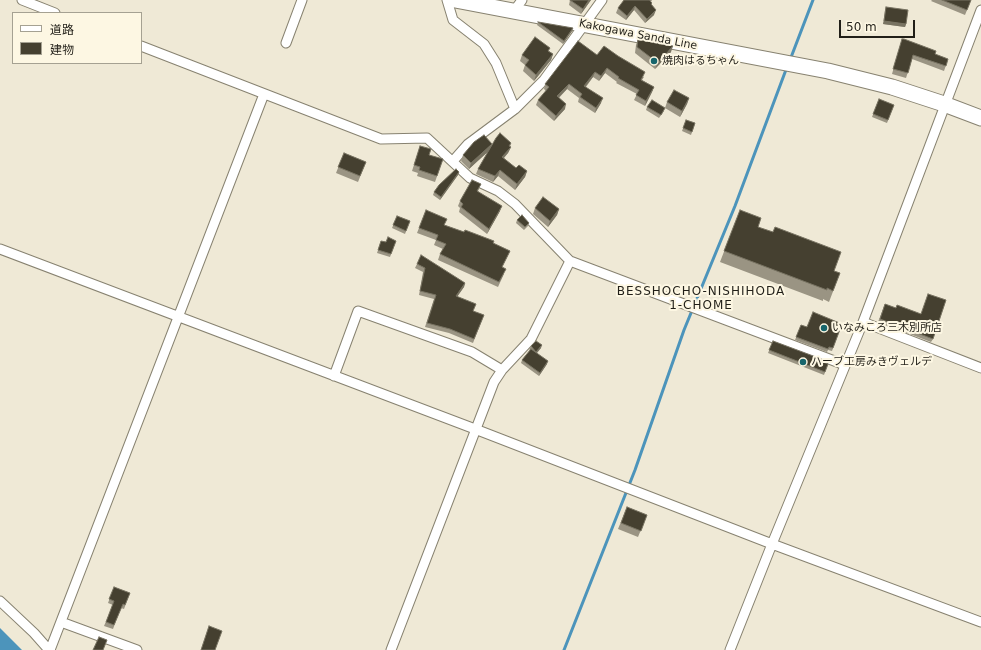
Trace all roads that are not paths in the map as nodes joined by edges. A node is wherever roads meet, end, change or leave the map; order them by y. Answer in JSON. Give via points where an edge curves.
{"nodes":[{"id":1,"x":22,"y":0,"type":"edge"},
{"id":2,"x":302,"y":0,"type":"edge"},
{"id":3,"x":447,"y":0,"type":"edge"},
{"id":4,"x":455,"y":0,"type":"edge"},
{"id":5,"x":602,"y":0,"type":"edge"},
{"id":6,"x":518,"y":6,"type":"edge"},
{"id":7,"x":981,"y":10,"type":"edge"},
{"id":8,"x":52,"y":12,"type":"edge"},
{"id":9,"x":584,"y":24,"type":"junction"},
{"id":10,"x":286,"y":43,"type":"dead end"},
{"id":11,"x":142,"y":46,"type":"edge"},
{"id":12,"x":264,"y":94,"type":"junction"},
{"id":13,"x":944,"y":104,"type":"junction"},
{"id":14,"x":515,"y":109,"type":"junction"},
{"id":15,"x":981,"y":118,"type":"edge"},
{"id":16,"x":453,"y":161,"type":"junction"},
{"id":17,"x":0,"y":248,"type":"edge"},
{"id":18,"x":570,"y":261,"type":"junction"},
{"id":19,"x":177,"y":316,"type":"junction"},
{"id":20,"x":863,"y":322,"type":"junction"},
{"id":21,"x":845,"y":365,"type":"junction"},
{"id":22,"x":981,"y":368,"type":"edge"},
{"id":23,"x":502,"y":370,"type":"junction"},
{"id":24,"x":334,"y":376,"type":"junction"},
{"id":25,"x":475,"y":429,"type":"junction"},
{"id":26,"x":772,"y":544,"type":"junction"},
{"id":27,"x":0,"y":601,"type":"edge"},
{"id":28,"x":60,"y":622,"type":"junction"},
{"id":29,"x":981,"y":622,"type":"edge"},
{"id":30,"x":49,"y":650,"type":"edge"},
{"id":31,"x":137,"y":650,"type":"edge"},
{"id":32,"x":391,"y":650,"type":"edge"},
{"id":33,"x":730,"y":650,"type":"edge"}],
"edges":[{"from":1,"to":8,"type":"street"},
{"from":2,"to":10,"type":"street"},
{"from":3,"to":14,"type":"street","via":[[453,20],[484,44],[496,63]]},
{"from":4,"to":6,"type":"main road","name":"Kakogawa Sanda Line"},
{"from":5,"to":9,"type":"street"},
{"from":6,"to":9,"type":"main road","name":"Kakogawa Sanda Line"},
{"from":7,"to":13,"type":"street"},
{"from":9,"to":13,"type":"main road","name":"Kakogawa Sanda Line","via":[[828,71],[892,87]]},
{"from":9,"to":14,"type":"street","via":[[544,80]]},
{"from":11,"to":12,"type":"street"},
{"from":12,"to":16,"type":"street","via":[[381,139],[427,138]]},
{"from":12,"to":19,"type":"street"},
{"from":13,"to":15,"type":"main road","name":"Kakogawa Sanda Line"},
{"from":13,"to":20,"type":"street"},
{"from":14,"to":16,"type":"street","via":[[468,144]]},
{"from":16,"to":18,"type":"street","via":[[470,178],[498,191],[515,204]]},
{"from":17,"to":19,"type":"street"},
{"from":18,"to":21,"type":"street"},
{"from":18,"to":23,"type":"street","via":[[531,339]]},
{"from":19,"to":24,"type":"street"},
{"from":19,"to":28,"type":"street"},
{"from":20,"to":21,"type":"street"},
{"from":20,"to":22,"type":"street"},
{"from":21,"to":26,"type":"street"},
{"from":23,"to":24,"type":"street","via":[[472,352],[358,311]]},
{"from":23,"to":25,"type":"street","via":[[494,382]]},
{"from":24,"to":25,"type":"street"},
{"from":25,"to":26,"type":"street"},
{"from":25,"to":32,"type":"street"},
{"from":26,"to":29,"type":"street"},
{"from":26,"to":33,"type":"street"},
{"from":27,"to":30,"type":"street"},
{"from":28,"to":30,"type":"street"},
{"from":28,"to":31,"type":"street"}]}
